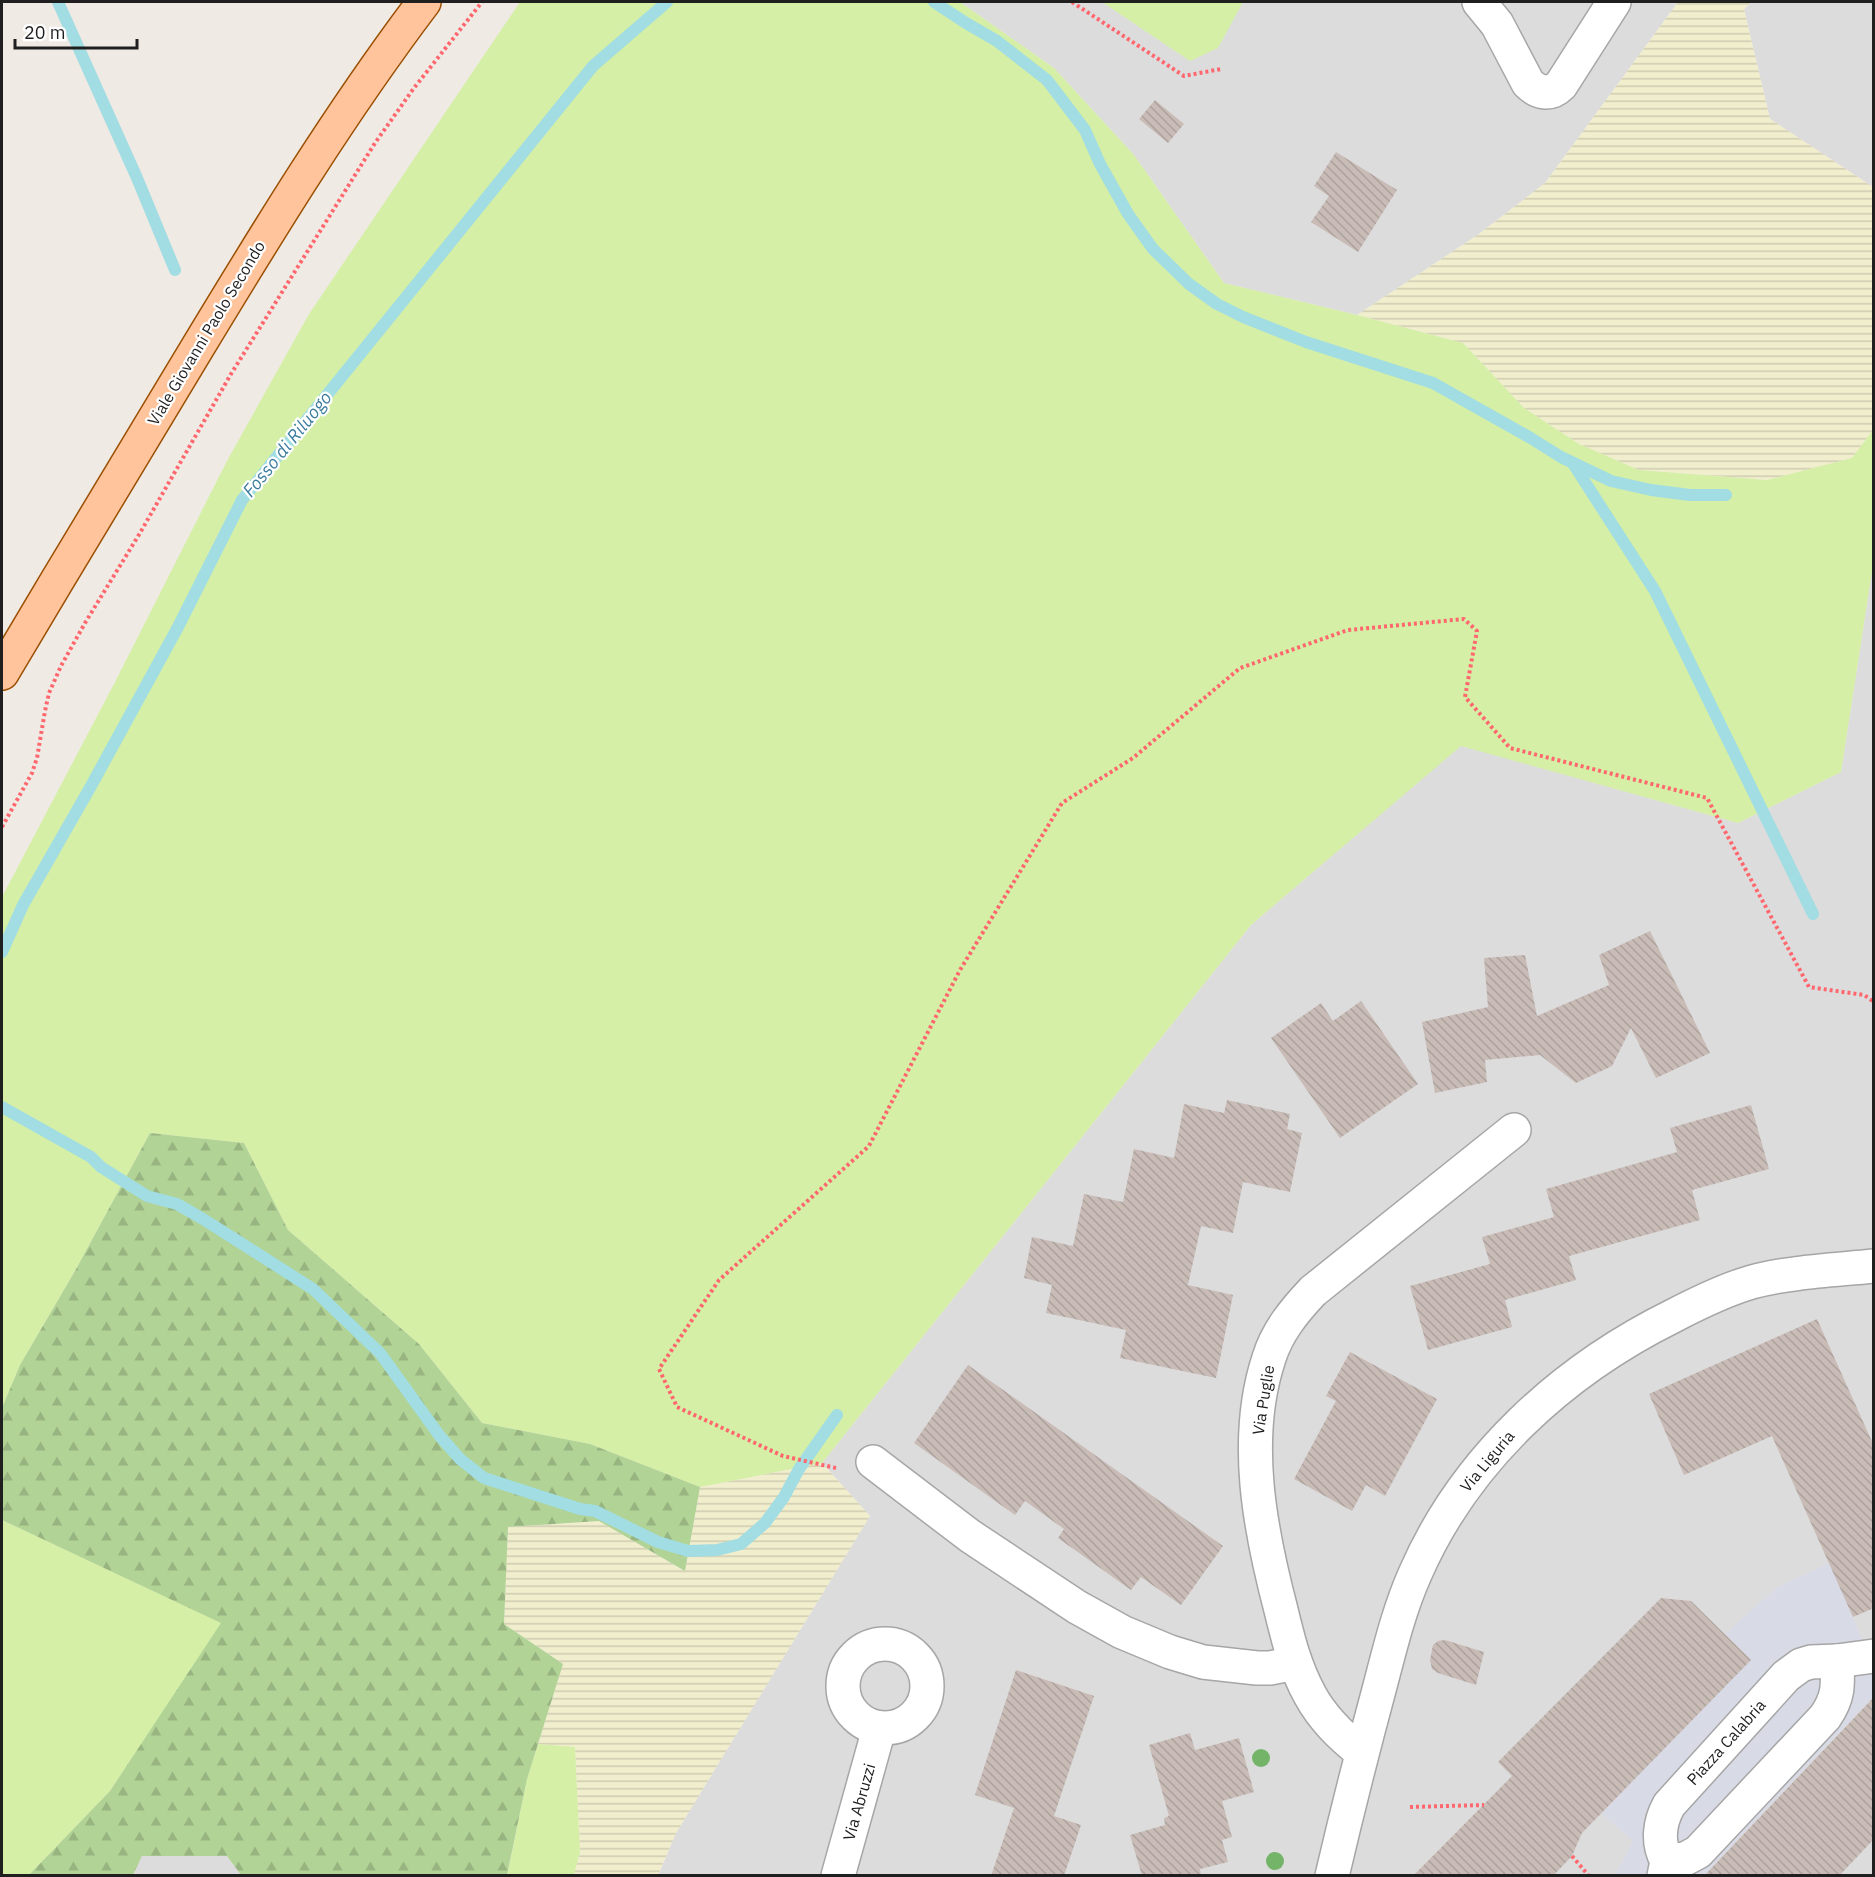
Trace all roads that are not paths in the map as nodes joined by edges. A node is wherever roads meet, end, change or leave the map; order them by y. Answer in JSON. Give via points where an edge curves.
{"nodes":[{"id":1,"x":424,"y":2,"type":"edge"},
{"id":2,"x":1479,"y":2,"type":"edge"},
{"id":3,"x":1614,"y":2,"type":"edge"},
{"id":4,"x":2,"y":671,"type":"edge"},
{"id":5,"x":1514,"y":1130,"type":"dead end"},
{"id":6,"x":1874,"y":1266,"type":"edge"},
{"id":7,"x":873,"y":1462,"type":"road end"},
{"id":8,"x":1874,"y":1656,"type":"edge"},
{"id":9,"x":1837,"y":1661,"type":"junction"},
{"id":10,"x":1295,"y":1663,"type":"junction"},
{"id":11,"x":879,"y":1729,"type":"dead end"},
{"id":12,"x":1361,"y":1752,"type":"junction"},
{"id":13,"x":1665,"y":1868,"type":"edge"},
{"id":14,"x":838,"y":1875,"type":"edge"},
{"id":15,"x":1332,"y":1875,"type":"edge"}],
"edges":[{"from":1,"to":4,"type":"main road","name":"Viale Giovanni Paolo Secondo","via":[[380,60],[268,231]]},
{"from":2,"to":3,"type":"street","via":[[1497,24],[1528,83],[1541,92],[1555,91],[1561,85]]},
{"from":5,"to":10,"type":"street","name":"Via Puglie","via":[[1329,1276],[1287,1320],[1268,1359],[1257,1415],[1256,1462],[1267,1547]]},
{"from":6,"to":12,"type":"street","name":"Via Liguria","via":[[1753,1281],[1710,1298],[1619,1345],[1527,1416],[1470,1480],[1428,1545],[1403,1603]]},
{"from":7,"to":10,"type":"street","via":[[970,1536],[1122,1632],[1203,1662],[1257,1668]]},
{"from":8,"to":9,"type":"street","name":"Piazza Calabria"},
{"from":9,"to":13,"type":"street","name":"Piazza Calabria","via":[[1836,1696],[1825,1718],[1698,1852]]},
{"from":9,"to":13,"type":"street","name":"Piazza Calabria","via":[[1811,1662],[1793,1669],[1669,1805],[1660,1836]]},
{"from":10,"to":12,"type":"street","name":"Via Puglie","via":[[1323,1715],[1339,1735]]},
{"from":11,"to":14,"type":"street","name":"Via Abruzzi"},
{"from":12,"to":15,"type":"street","name":"Via Liguria"}]}
